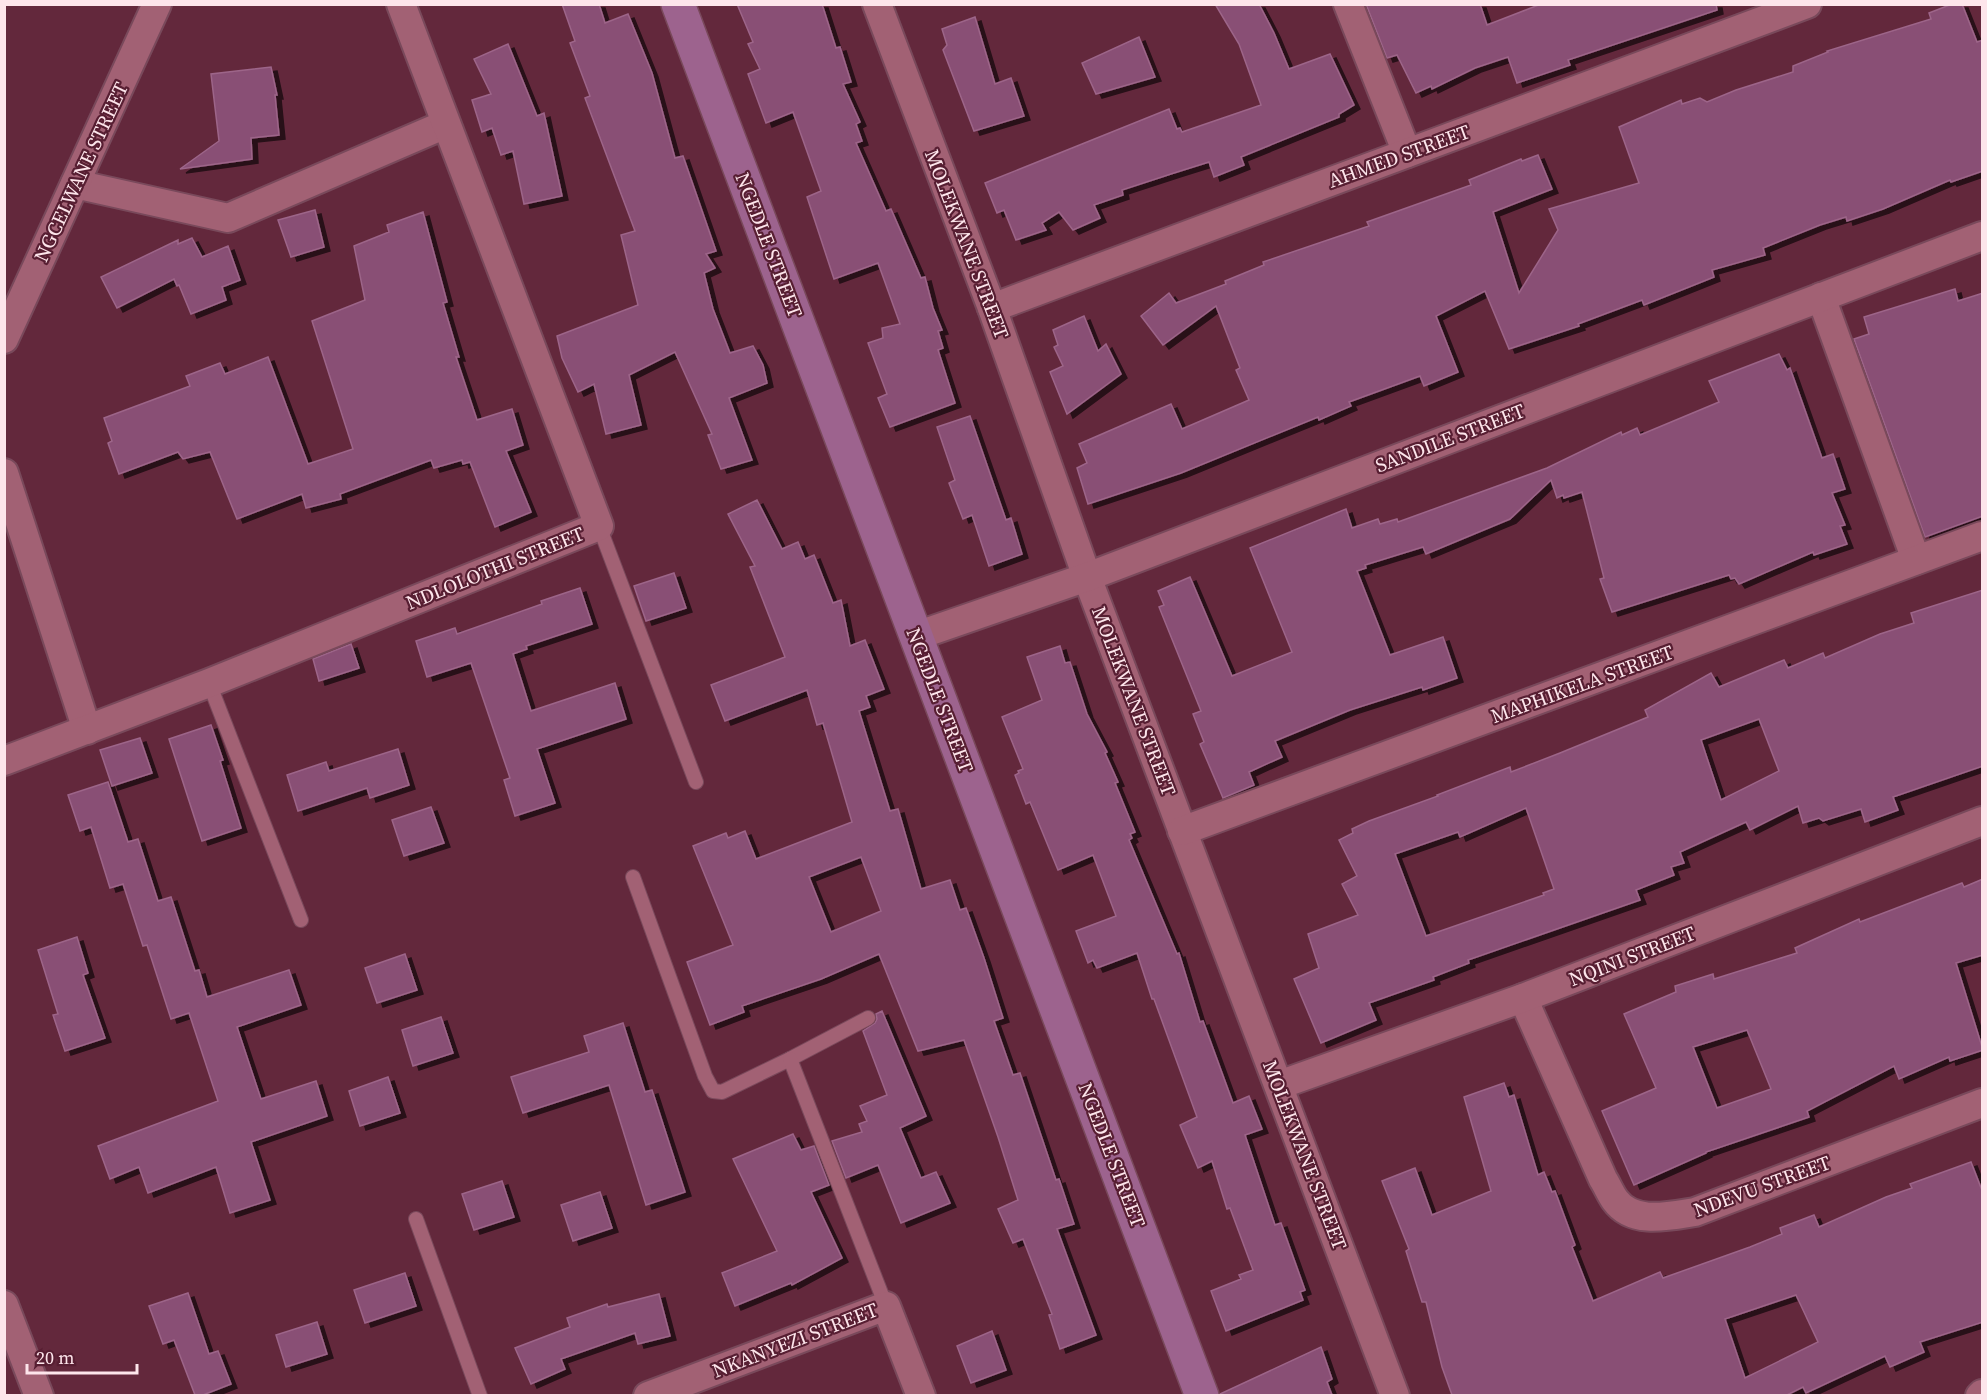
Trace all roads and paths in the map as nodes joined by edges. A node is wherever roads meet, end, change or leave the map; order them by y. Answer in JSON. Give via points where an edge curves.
{"nodes":[{"id":1,"x":157,"y":4,"type":"edge"},
{"id":2,"x":401,"y":4,"type":"edge"},
{"id":3,"x":678,"y":4,"type":"edge"},
{"id":4,"x":876,"y":4,"type":"edge"},
{"id":5,"x":1348,"y":4,"type":"edge"},
{"id":6,"x":1807,"y":4,"type":"edge"},
{"id":7,"x":446,"y":124,"type":"junction"},
{"id":8,"x":1407,"y":153,"type":"junction"},
{"id":9,"x":75,"y":184,"type":"junction"},
{"id":10,"x":1983,"y":236,"type":"edge"},
{"id":11,"x":1821,"y":297,"type":"junction"},
{"id":12,"x":992,"y":308,"type":"junction"},
{"id":13,"x":4,"y":339,"type":"edge"},
{"id":14,"x":4,"y":473,"type":"edge"},
{"id":15,"x":599,"y":526,"type":"junction"},
{"id":16,"x":1983,"y":536,"type":"edge"},
{"id":17,"x":1916,"y":560,"type":"junction"},
{"id":18,"x":1087,"y":577,"type":"junction"},
{"id":19,"x":916,"y":636,"type":"junction"},
{"id":20,"x":209,"y":683,"type":"junction"},
{"id":21,"x":87,"y":730,"type":"junction"},
{"id":22,"x":4,"y":761,"type":"edge"},
{"id":23,"x":696,"y":782,"type":"dead end"},
{"id":24,"x":1983,"y":821,"type":"edge"},
{"id":25,"x":1182,"y":831,"type":"junction"},
{"id":26,"x":633,"y":877,"type":"dead end"},
{"id":27,"x":302,"y":920,"type":"dead end"},
{"id":28,"x":1523,"y":998,"type":"junction"},
{"id":29,"x":868,"y":1018,"type":"dead end"},
{"id":30,"x":790,"y":1059,"type":"junction"},
{"id":31,"x":1279,"y":1084,"type":"junction"},
{"id":32,"x":1983,"y":1103,"type":"edge"},
{"id":33,"x":416,"y":1219,"type":"dead end"},
{"id":34,"x":4,"y":1305,"type":"edge"},
{"id":35,"x":886,"y":1306,"type":"junction"},
{"id":36,"x":39,"y":1395,"type":"edge"},
{"id":37,"x":480,"y":1395,"type":"edge"},
{"id":38,"x":648,"y":1395,"type":"edge"},
{"id":39,"x":921,"y":1395,"type":"edge"},
{"id":40,"x":1202,"y":1395,"type":"edge"},
{"id":41,"x":1395,"y":1395,"type":"edge"}],
"edges":[{"from":1,"to":9,"type":"street","name":"NGCELWANE STREET"},
{"from":2,"to":7,"type":"street","name":"NDLOLOTHI STREET"},
{"from":3,"to":19,"type":"street","name":"NGEDLE STREET"},
{"from":4,"to":12,"type":"street","name":"MOLEKWANE STREET"},
{"from":5,"to":8,"type":"street"},
{"from":6,"to":8,"type":"street","name":"AHMED STREET"},
{"from":7,"to":9,"type":"street","via":[[228,218]]},
{"from":7,"to":15,"type":"street","name":"NDLOLOTHI STREET"},
{"from":8,"to":12,"type":"street","name":"AHMED STREET"},
{"from":9,"to":13,"type":"street","name":"NGCELWANE STREET"},
{"from":10,"to":11,"type":"street","name":"SANDILE STREET"},
{"from":11,"to":17,"type":"street"},
{"from":11,"to":18,"type":"street","name":"SANDILE STREET"},
{"from":12,"to":18,"type":"street","name":"MOLEKWANE STREET"},
{"from":14,"to":21,"type":"street"},
{"from":15,"to":20,"type":"street","name":"NDLOLOTHI STREET"},
{"from":15,"to":23,"type":"lane"},
{"from":16,"to":17,"type":"street","name":"MAPHIKELA STREET"},
{"from":17,"to":25,"type":"street","name":"MAPHIKELA STREET"},
{"from":18,"to":19,"type":"street","name":"SANDILE STREET"},
{"from":18,"to":25,"type":"street","name":"MOLEKWANE STREET"},
{"from":19,"to":40,"type":"street","name":"NGEDLE STREET"},
{"from":20,"to":21,"type":"street","name":"NDLOLOTHI STREET"},
{"from":20,"to":27,"type":"lane"},
{"from":21,"to":22,"type":"street","name":"NDLOLOTHI STREET"},
{"from":24,"to":28,"type":"street","name":"NQINI STREET"},
{"from":25,"to":31,"type":"street","name":"MOLEKWANE STREET"},
{"from":26,"to":30,"type":"lane","via":[[712,1091],[722,1092]]},
{"from":28,"to":31,"type":"street","name":"NQINI STREET"},
{"from":28,"to":32,"type":"street","name":"NDEVU STREET","via":[[1603,1179],[1616,1201],[1634,1214],[1658,1218],[1695,1212]]},
{"from":29,"to":30,"type":"lane"},
{"from":30,"to":35,"type":"lane"},
{"from":31,"to":41,"type":"street","name":"MOLEKWANE STREET"},
{"from":33,"to":37,"type":"lane"},
{"from":34,"to":36,"type":"street"},
{"from":35,"to":38,"type":"street","name":"NKANYEZI STREET"},
{"from":35,"to":39,"type":"street","name":"NKANYEZI STREET"}]}
